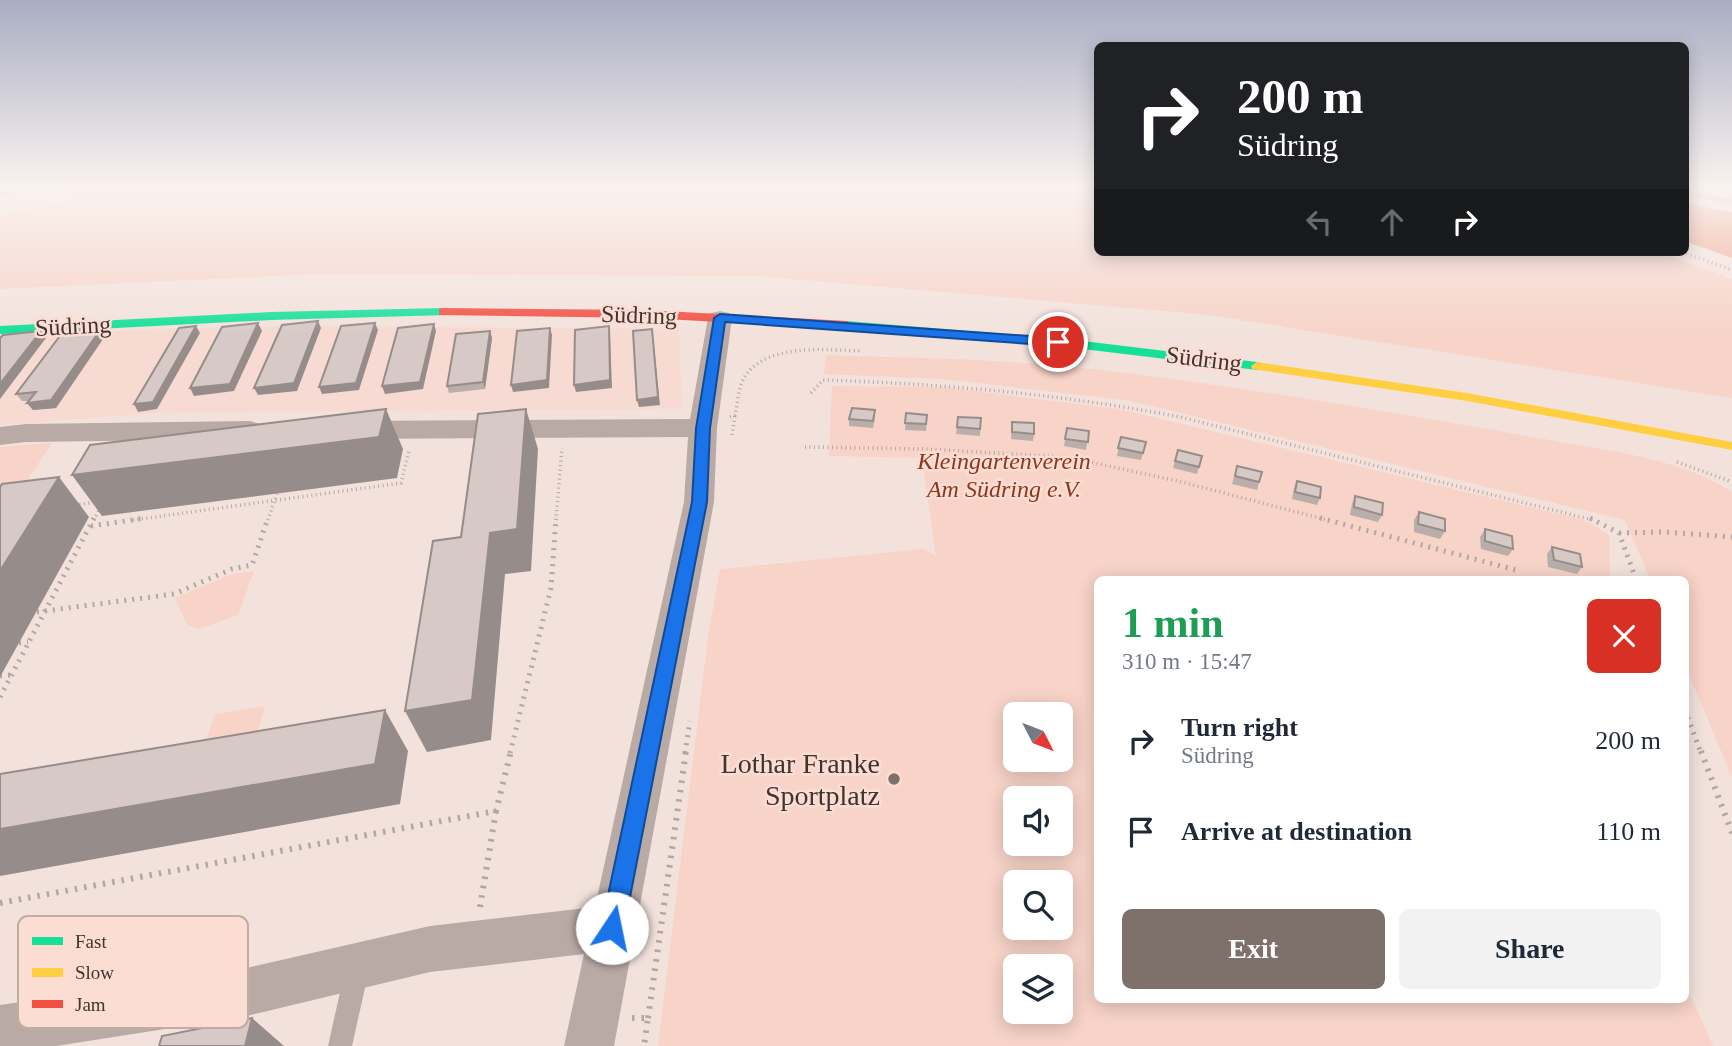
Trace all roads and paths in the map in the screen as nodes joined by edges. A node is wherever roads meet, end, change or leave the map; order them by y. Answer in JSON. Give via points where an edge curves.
{"nodes":[{"id":1,"x":1689,"y":255,"type":"edge"},
{"id":2,"x":1732,"y":270,"type":"edge"},
{"id":3,"x":720,"y":318,"type":"junction"},
{"id":4,"x":0,"y":330,"type":"edge"},
{"id":5,"x":866,"y":351,"type":"dead end"},
{"id":6,"x":811,"y":393,"type":"dead end"},
{"id":7,"x":703,"y":428,"type":"junction"},
{"id":8,"x":415,"y":429,"type":"junction"},
{"id":9,"x":563,"y":429,"type":"junction"},
{"id":10,"x":275,"y":430,"type":"edge"},
{"id":11,"x":327,"y":430,"type":"edge"},
{"id":12,"x":0,"y":436,"type":"edge"},
{"id":13,"x":1732,"y":446,"type":"edge"},
{"id":14,"x":805,"y":447,"type":"dead end"},
{"id":15,"x":1674,"y":460,"type":"dead end"},
{"id":16,"x":370,"y":481,"type":"dead end"},
{"id":17,"x":1732,"y":482,"type":"edge"},
{"id":18,"x":326,"y":487,"type":"dead end"},
{"id":19,"x":369,"y":487,"type":"junction"},
{"id":20,"x":277,"y":493,"type":"dead end"},
{"id":21,"x":324,"y":494,"type":"junction"},
{"id":22,"x":224,"y":500,"type":"dead end"},
{"id":23,"x":275,"y":500,"type":"junction"},
{"id":24,"x":66,"y":507,"type":"dead end"},
{"id":25,"x":175,"y":507,"type":"dead end"},
{"id":26,"x":221,"y":508,"type":"junction"},
{"id":27,"x":123,"y":513,"type":"dead end"},
{"id":28,"x":171,"y":514,"type":"junction"},
{"id":29,"x":119,"y":522,"type":"junction"},
{"id":30,"x":90,"y":526,"type":"junction"},
{"id":31,"x":83,"y":528,"type":"dead end"},
{"id":32,"x":1619,"y":533,"type":"junction"},
{"id":33,"x":1732,"y":537,"type":"edge"},
{"id":34,"x":76,"y":554,"type":"junction"},
{"id":35,"x":68,"y":555,"type":"dead end"},
{"id":36,"x":1516,"y":570,"type":"dead end"},
{"id":37,"x":1635,"y":576,"type":"edge"},
{"id":38,"x":61,"y":582,"type":"junction"},
{"id":39,"x":52,"y":583,"type":"dead end"},
{"id":40,"x":46,"y":610,"type":"junction"},
{"id":41,"x":37,"y":611,"type":"dead end"},
{"id":42,"x":29,"y":642,"type":"junction"},
{"id":43,"x":19,"y":643,"type":"dead end"},
{"id":44,"x":12,"y":675,"type":"junction"},
{"id":45,"x":0,"y":676,"type":"edge"},
{"id":46,"x":0,"y":697,"type":"edge"},
{"id":47,"x":1689,"y":720,"type":"edge"},
{"id":48,"x":496,"y":811,"type":"junction"},
{"id":49,"x":1732,"y":833,"type":"edge"},
{"id":50,"x":0,"y":903,"type":"edge"},
{"id":51,"x":612,"y":928,"type":"junction"},
{"id":52,"x":474,"y":943,"type":"junction"},
{"id":53,"x":358,"y":965,"type":"junction"},
{"id":54,"x":248,"y":992,"type":"edge"},
{"id":55,"x":18,"y":1027,"type":"edge"},
{"id":56,"x":0,"y":1030,"type":"edge"},
{"id":57,"x":340,"y":1046,"type":"edge"},
{"id":58,"x":589,"y":1046,"type":"edge"}],
"edges":[{"from":1,"to":2,"type":"path"},
{"from":3,"to":4,"type":"main road","name":"Südring","via":[[428,311]]},
{"from":3,"to":7,"type":"street"},
{"from":3,"to":13,"type":"main road","name":"Südring","via":[[981,335],[1224,361],[1461,396]]},
{"from":5,"to":7,"type":"path","via":[[794,352],[770,358],[743,380],[735,415]]},
{"from":6,"to":32,"type":"path","via":[[823,380],[942,384],[1119,405],[1589,518]]},
{"from":7,"to":9,"type":"street"},
{"from":7,"to":51,"type":"street","via":[[699,502]]},
{"from":8,"to":9,"type":"street"},
{"from":8,"to":11,"type":"street"},
{"from":8,"to":19,"type":"path","via":[[401,483]]},
{"from":9,"to":48,"type":"path","via":[[551,588]]},
{"from":10,"to":12,"type":"street"},
{"from":14,"to":36,"type":"path","via":[[1067,457],[1182,482]]},
{"from":15,"to":17,"type":"path"},
{"from":16,"to":19,"type":"path"},
{"from":18,"to":21,"type":"path"},
{"from":19,"to":21,"type":"path"},
{"from":20,"to":23,"type":"path"},
{"from":21,"to":23,"type":"path"},
{"from":22,"to":26,"type":"path"},
{"from":23,"to":26,"type":"path"},
{"from":23,"to":40,"type":"path","via":[[252,565],[174,594]]},
{"from":24,"to":30,"type":"path","via":[[104,501]]},
{"from":25,"to":28,"type":"path"},
{"from":26,"to":28,"type":"path"},
{"from":27,"to":29,"type":"path"},
{"from":28,"to":29,"type":"path"},
{"from":29,"to":30,"type":"path"},
{"from":30,"to":31,"type":"path"},
{"from":30,"to":34,"type":"path"},
{"from":32,"to":33,"type":"path"},
{"from":32,"to":37,"type":"path"},
{"from":34,"to":35,"type":"path"},
{"from":34,"to":38,"type":"path"},
{"from":38,"to":39,"type":"path"},
{"from":38,"to":40,"type":"path"},
{"from":40,"to":41,"type":"path"},
{"from":40,"to":42,"type":"path"},
{"from":42,"to":43,"type":"path"},
{"from":42,"to":44,"type":"path"},
{"from":44,"to":45,"type":"path"},
{"from":44,"to":46,"type":"path"},
{"from":47,"to":49,"type":"path"},
{"from":48,"to":50,"type":"path"},
{"from":48,"to":52,"type":"path"},
{"from":51,"to":52,"type":"street"},
{"from":51,"to":58,"type":"street"},
{"from":52,"to":53,"type":"street"},
{"from":53,"to":54,"type":"street"},
{"from":53,"to":57,"type":"lane"},
{"from":55,"to":56,"type":"street"}]}
